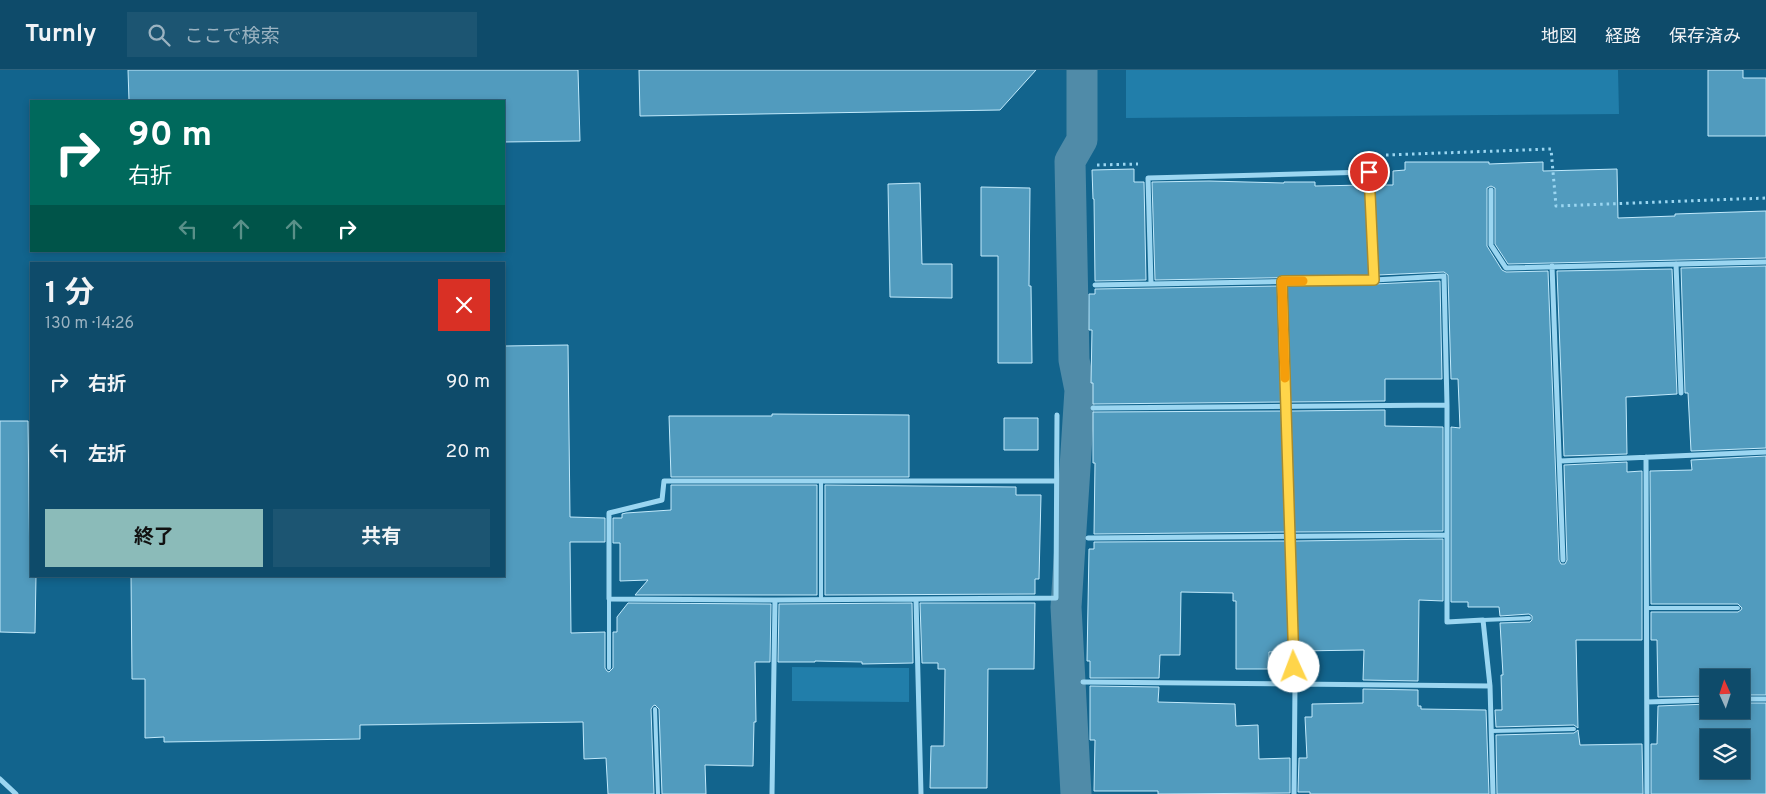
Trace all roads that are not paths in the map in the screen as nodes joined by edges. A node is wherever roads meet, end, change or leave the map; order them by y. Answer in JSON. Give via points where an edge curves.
{"nodes":[{"id":1,"x":1368,"y":156,"type":"road end"},
{"id":2,"x":1369,"y":172,"type":"junction"},
{"id":3,"x":1491,"y":190,"type":"dead end"},
{"id":4,"x":1766,"y":262,"type":"edge"},
{"id":5,"x":1676,"y":264,"type":"junction"},
{"id":6,"x":1552,"y":266,"type":"junction"},
{"id":7,"x":1374,"y":280,"type":"junction"},
{"id":8,"x":1282,"y":281,"type":"junction"},
{"id":9,"x":1152,"y":284,"type":"junction"},
{"id":10,"x":1095,"y":285,"type":"dead end"},
{"id":11,"x":1681,"y":393,"type":"dead end"},
{"id":12,"x":1447,"y":404,"type":"junction"},
{"id":13,"x":1286,"y":406,"type":"junction"},
{"id":14,"x":1094,"y":408,"type":"dead end"},
{"id":15,"x":1057,"y":415,"type":"dead end"},
{"id":16,"x":1766,"y":452,"type":"edge"},
{"id":17,"x":1646,"y":457,"type":"junction"},
{"id":18,"x":1560,"y":461,"type":"junction"},
{"id":19,"x":821,"y":481,"type":"junction"},
{"id":20,"x":1056,"y":481,"type":"junction"},
{"id":21,"x":1447,"y":535,"type":"junction"},
{"id":22,"x":1290,"y":536,"type":"junction"},
{"id":23,"x":1088,"y":538,"type":"dead end"},
{"id":24,"x":1563,"y":560,"type":"dead end"},
{"id":25,"x":609,"y":599,"type":"junction"},
{"id":26,"x":916,"y":599,"type":"junction"},
{"id":27,"x":775,"y":600,"type":"junction"},
{"id":28,"x":821,"y":600,"type":"junction"},
{"id":29,"x":1646,"y":608,"type":"junction"},
{"id":30,"x":1738,"y":608,"type":"dead end"},
{"id":31,"x":1528,"y":618,"type":"dead end"},
{"id":32,"x":1483,"y":620,"type":"junction"},
{"id":33,"x":610,"y":668,"type":"dead end"},
{"id":34,"x":1083,"y":682,"type":"dead end"},
{"id":35,"x":1295,"y":685,"type":"junction"},
{"id":36,"x":1490,"y":686,"type":"junction"},
{"id":37,"x":1766,"y":698,"type":"edge"},
{"id":38,"x":1750,"y":699,"type":"edge"},
{"id":39,"x":1700,"y":700,"type":"edge"},
{"id":40,"x":1646,"y":702,"type":"junction"},
{"id":41,"x":655,"y":709,"type":"dead end"},
{"id":42,"x":1574,"y":729,"type":"dead end"},
{"id":43,"x":1491,"y":732,"type":"junction"},
{"id":44,"x":0,"y":779,"type":"edge"},
{"id":45,"x":16,"y":794,"type":"edge"},
{"id":46,"x":658,"y":794,"type":"edge"},
{"id":47,"x":772,"y":794,"type":"edge"},
{"id":48,"x":921,"y":794,"type":"edge"},
{"id":49,"x":1294,"y":794,"type":"edge"},
{"id":50,"x":1494,"y":794,"type":"edge"},
{"id":51,"x":1647,"y":794,"type":"edge"}],
"edges":[{"from":1,"to":2,"type":"street"},
{"from":2,"to":7,"type":"street"},
{"from":2,"to":9,"type":"street","via":[[1148,178]]},
{"from":3,"to":6,"type":"street","via":[[1491,245],[1506,268]]},
{"from":4,"to":5,"type":"street"},
{"from":5,"to":6,"type":"street"},
{"from":5,"to":11,"type":"street"},
{"from":6,"to":18,"type":"street"},
{"from":7,"to":8,"type":"street"},
{"from":7,"to":12,"type":"street","via":[[1444,276]]},
{"from":8,"to":9,"type":"street"},
{"from":8,"to":13,"type":"street"},
{"from":9,"to":10,"type":"street"},
{"from":12,"to":13,"type":"street"},
{"from":12,"to":21,"type":"street"},
{"from":13,"to":14,"type":"street"},
{"from":13,"to":22,"type":"street"},
{"from":15,"to":20,"type":"street"},
{"from":16,"to":17,"type":"street"},
{"from":17,"to":18,"type":"street"},
{"from":17,"to":29,"type":"street"},
{"from":18,"to":24,"type":"street"},
{"from":19,"to":20,"type":"street"},
{"from":19,"to":25,"type":"street","via":[[664,481],[662,500],[609,513]]},
{"from":19,"to":28,"type":"lane"},
{"from":20,"to":26,"type":"street","via":[[1056,598]]},
{"from":21,"to":22,"type":"street"},
{"from":21,"to":32,"type":"street","via":[[1447,622]]},
{"from":22,"to":23,"type":"street"},
{"from":22,"to":35,"type":"street"},
{"from":25,"to":27,"type":"street"},
{"from":25,"to":33,"type":"lane"},
{"from":26,"to":28,"type":"street"},
{"from":26,"to":48,"type":"street"},
{"from":27,"to":28,"type":"street"},
{"from":27,"to":47,"type":"street"},
{"from":29,"to":30,"type":"lane"},
{"from":29,"to":40,"type":"street"},
{"from":31,"to":32,"type":"lane"},
{"from":32,"to":36,"type":"street"},
{"from":34,"to":35,"type":"street"},
{"from":35,"to":36,"type":"street"},
{"from":35,"to":49,"type":"street"},
{"from":36,"to":43,"type":"street"},
{"from":37,"to":38,"type":"street"},
{"from":39,"to":40,"type":"street"},
{"from":40,"to":51,"type":"street"},
{"from":41,"to":46,"type":"lane"},
{"from":42,"to":43,"type":"lane"},
{"from":43,"to":50,"type":"street"},
{"from":44,"to":45,"type":"street"}]}
